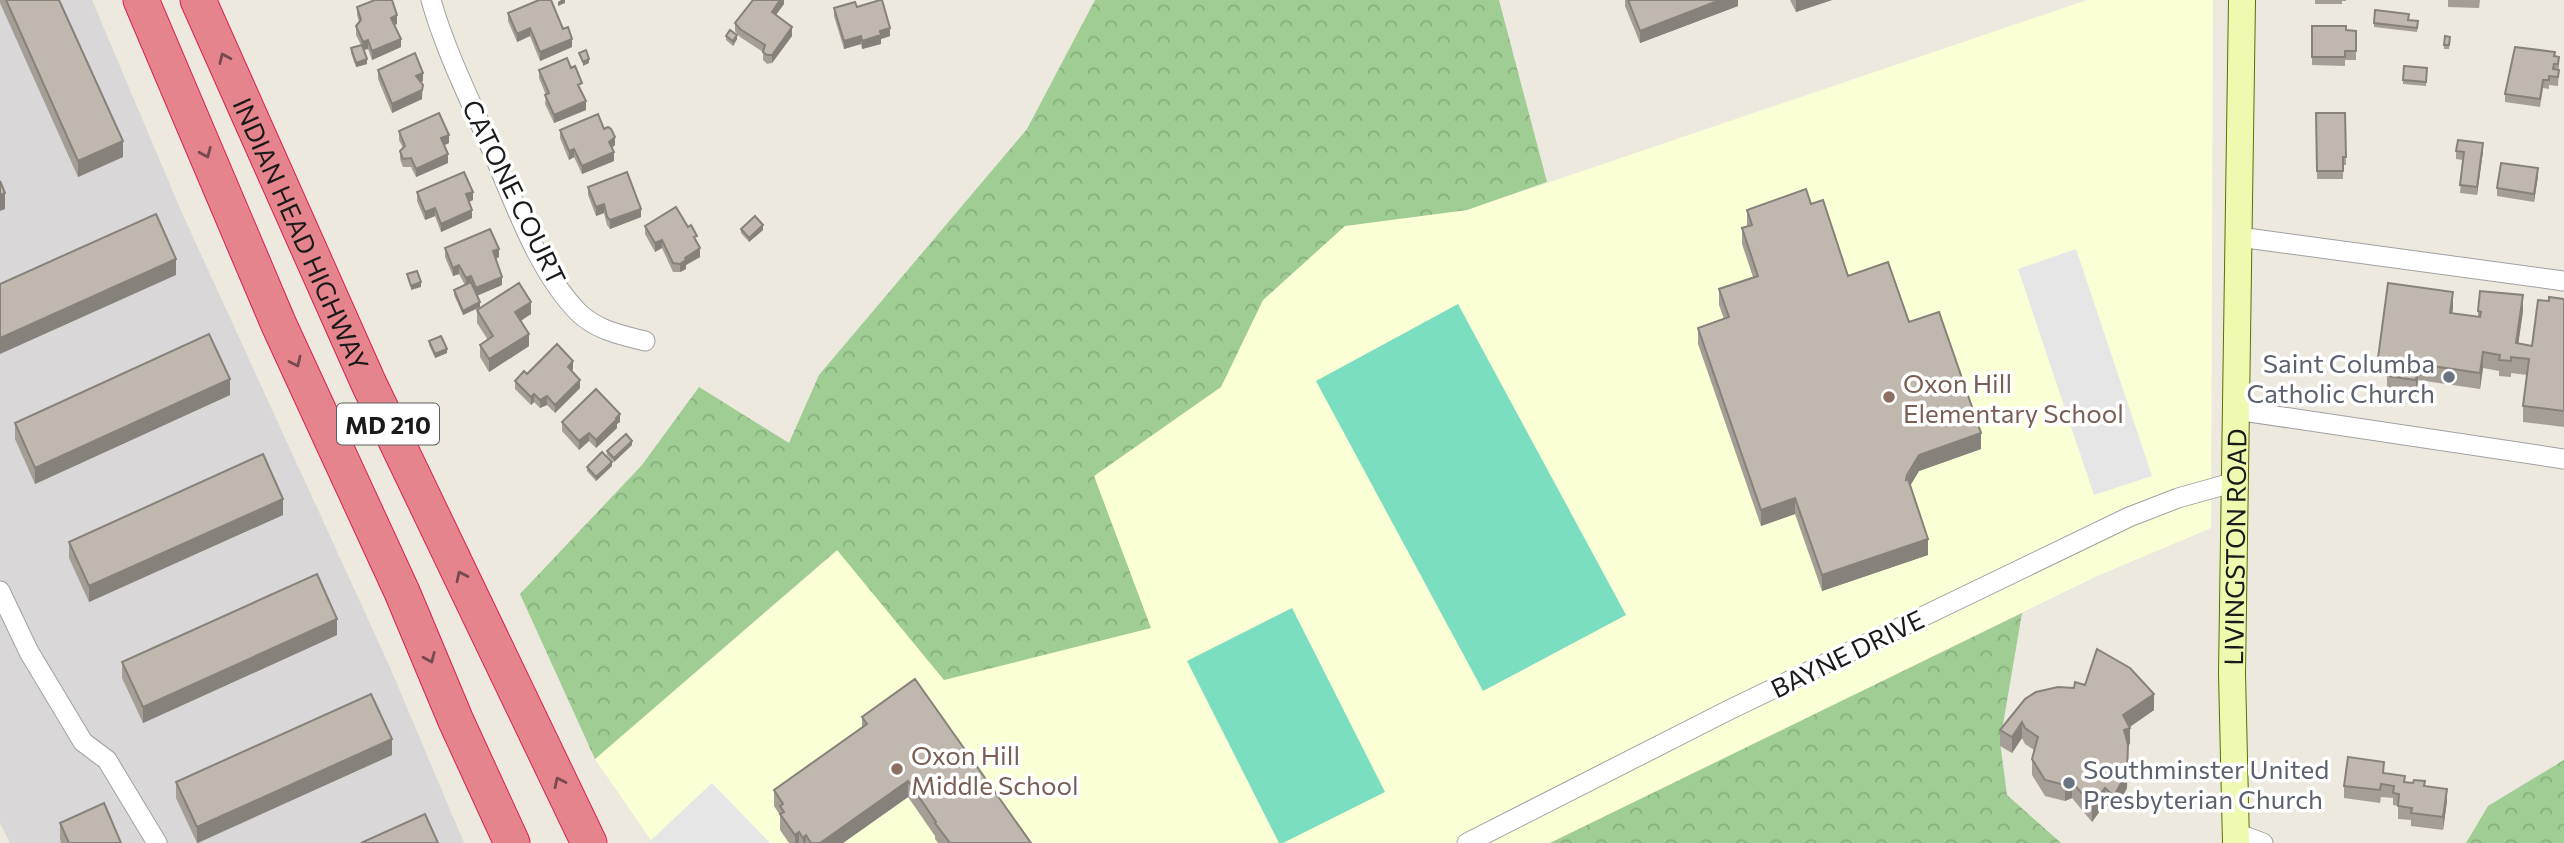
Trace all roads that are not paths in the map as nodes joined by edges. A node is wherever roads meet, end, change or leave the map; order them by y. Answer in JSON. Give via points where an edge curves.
{"nodes":[{"id":1,"x":141,"y":0,"type":"edge"},
{"id":2,"x":198,"y":0,"type":"edge"},
{"id":3,"x":431,"y":0,"type":"edge"},
{"id":4,"x":2242,"y":0,"type":"edge"},
{"id":5,"x":2238,"y":237,"type":"junction"},
{"id":6,"x":2564,"y":281,"type":"edge"},
{"id":7,"x":645,"y":341,"type":"dead end"},
{"id":8,"x":2236,"y":410,"type":"junction"},
{"id":9,"x":2564,"y":459,"type":"edge"},
{"id":10,"x":2235,"y":482,"type":"junction"},
{"id":11,"x":0,"y":591,"type":"edge"},
{"id":12,"x":586,"y":838,"type":"edge"},
{"id":13,"x":2236,"y":838,"type":"edge"},
{"id":14,"x":157,"y":843,"type":"edge"},
{"id":15,"x":512,"y":843,"type":"edge"},
{"id":16,"x":1467,"y":843,"type":"edge"},
{"id":17,"x":2263,"y":843,"type":"edge"}],
"edges":[{"from":1,"to":15,"type":"highway","name":"INDIAN HEAD HIGHWAY","number":"MD 210","one_way":true,"via":[[279,325]]},
{"from":12,"to":2,"type":"highway","name":"INDIAN HEAD HIGHWAY","number":"MD 210","one_way":true,"via":[[369,384]]},
{"from":3,"to":7,"type":"street","name":"CATONE COURT","via":[[481,125],[555,283],[578,312],[599,327]]},
{"from":4,"to":5,"type":"main road","name":"LIVINGSTON ROAD"},
{"from":5,"to":6,"type":"street"},
{"from":5,"to":8,"type":"main road","name":"LIVINGSTON ROAD"},
{"from":8,"to":9,"type":"street"},
{"from":8,"to":10,"type":"main road","name":"LIVINGSTON ROAD"},
{"from":10,"to":13,"type":"main road","name":"LIVINGSTON ROAD","via":[[2232,674]]},
{"from":10,"to":16,"type":"street","name":"BAYNE DRIVE","via":[[2178,498],[2108,527]]},
{"from":11,"to":14,"type":"street","via":[[29,652],[83,742],[107,760]]},
{"from":13,"to":17,"type":"street"}]}
